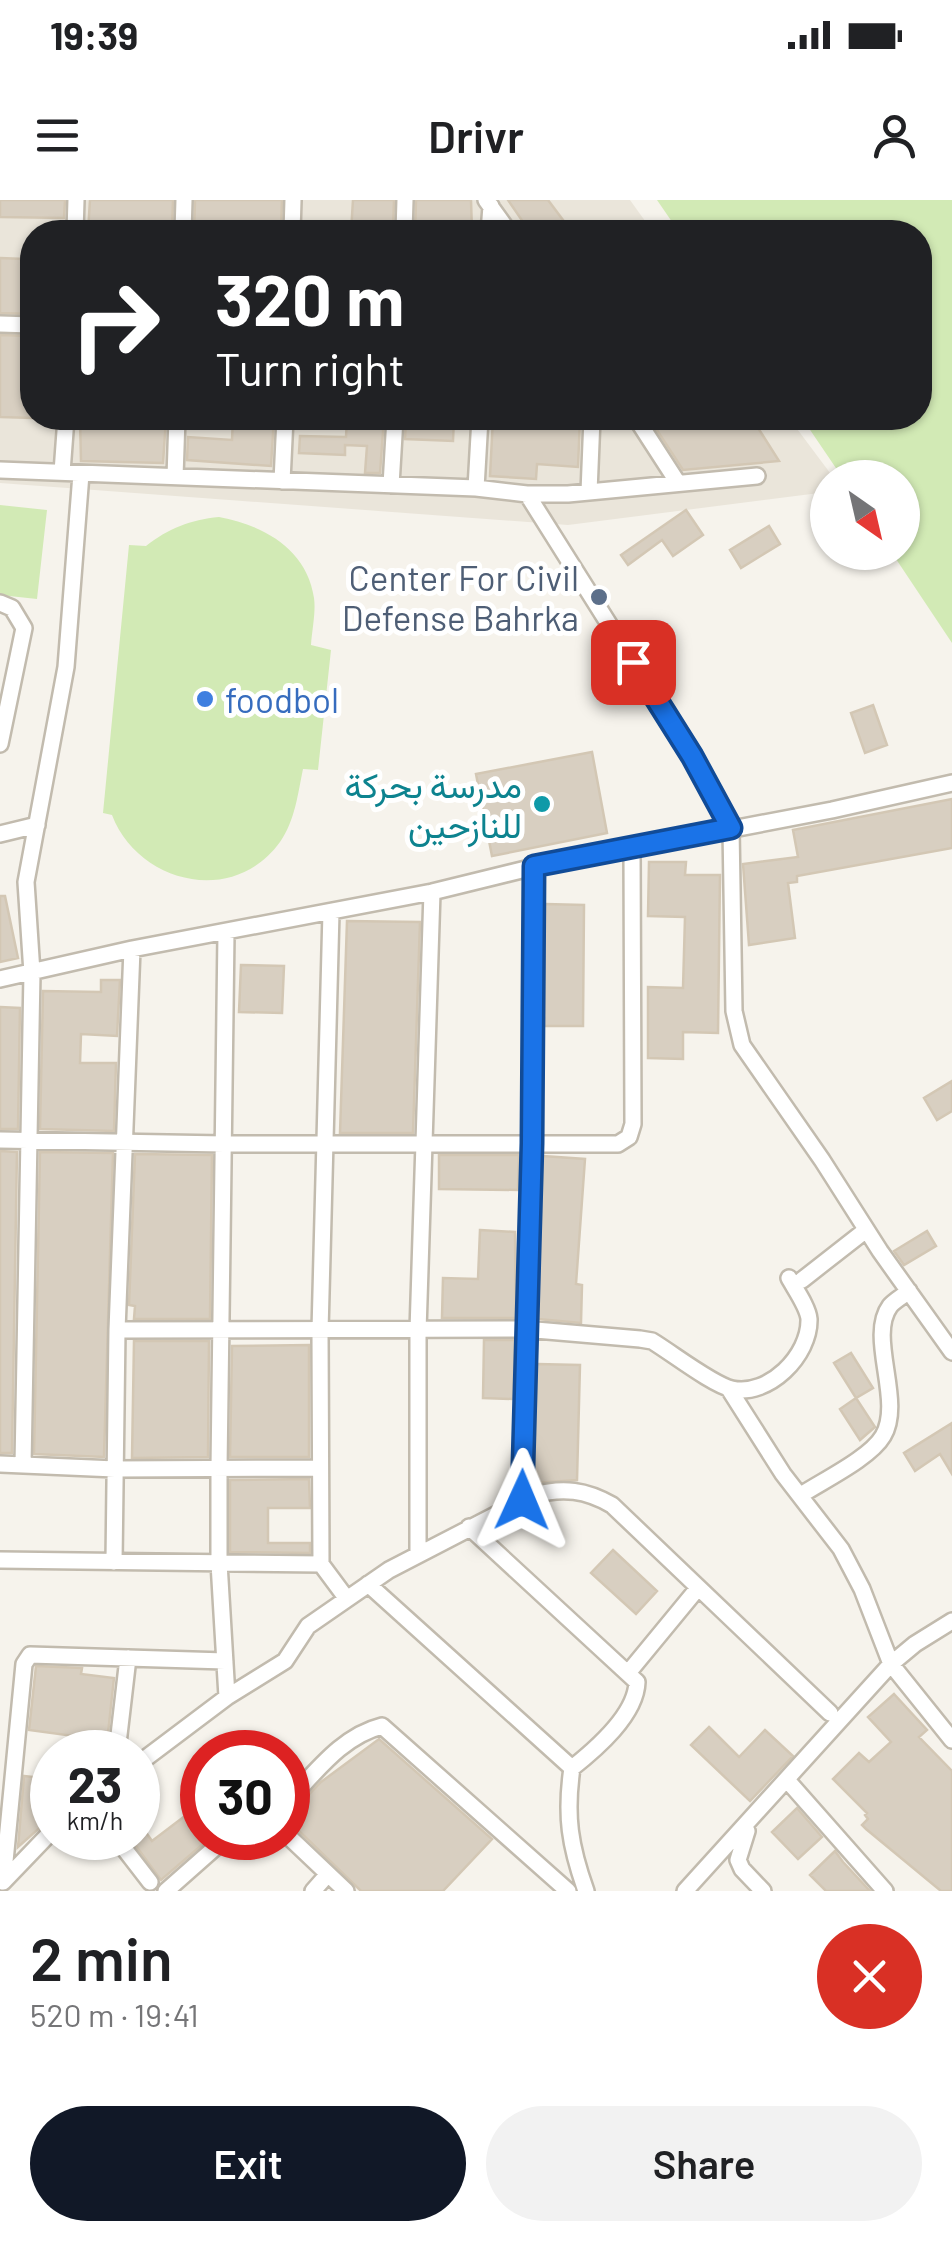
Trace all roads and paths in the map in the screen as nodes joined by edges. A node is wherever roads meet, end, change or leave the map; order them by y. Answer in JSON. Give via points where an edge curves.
{"nodes":[{"id":1,"x":65,"y":430,"type":"edge"},
{"id":2,"x":176,"y":430,"type":"edge"},
{"id":3,"x":284,"y":430,"type":"edge"},
{"id":4,"x":393,"y":430,"type":"edge"},
{"id":5,"x":479,"y":430,"type":"edge"},
{"id":6,"x":592,"y":430,"type":"edge"},
{"id":7,"x":644,"y":430,"type":"edge"},
{"id":8,"x":0,"y":470,"type":"edge"},
{"id":9,"x":62,"y":472,"type":"junction"},
{"id":10,"x":81,"y":474,"type":"junction"},
{"id":11,"x":758,"y":476,"type":"dead end"},
{"id":12,"x":175,"y":477,"type":"junction"},
{"id":13,"x":282,"y":481,"type":"junction"},
{"id":14,"x":678,"y":483,"type":"junction"},
{"id":15,"x":391,"y":485,"type":"junction"},
{"id":16,"x":476,"y":488,"type":"junction"},
{"id":17,"x":589,"y":492,"type":"junction"},
{"id":18,"x":527,"y":494,"type":"junction"},
{"id":19,"x":0,"y":603,"type":"edge"},
{"id":20,"x":0,"y":744,"type":"edge"},
{"id":21,"x":952,"y":783,"type":"edge"},
{"id":22,"x":36,"y":825,"type":"junction"},
{"id":23,"x":731,"y":828,"type":"junction"},
{"id":24,"x":0,"y":834,"type":"edge"},
{"id":25,"x":632,"y":847,"type":"junction"},
{"id":26,"x":534,"y":866,"type":"junction"},
{"id":27,"x":432,"y":892,"type":"junction"},
{"id":28,"x":331,"y":912,"type":"junction"},
{"id":29,"x":226,"y":933,"type":"junction"},
{"id":30,"x":132,"y":949,"type":"junction"},
{"id":31,"x":32,"y":973,"type":"junction"},
{"id":32,"x":0,"y":979,"type":"edge"},
{"id":33,"x":0,"y":1140,"type":"edge"},
{"id":34,"x":26,"y":1140,"type":"junction"},
{"id":35,"x":124,"y":1142,"type":"junction"},
{"id":36,"x":325,"y":1142,"type":"junction"},
{"id":37,"x":532,"y":1143,"type":"junction"},
{"id":38,"x":224,"y":1144,"type":"junction"},
{"id":39,"x":426,"y":1144,"type":"junction"},
{"id":40,"x":866,"y":1230,"type":"junction"},
{"id":41,"x":909,"y":1292,"type":"junction"},
{"id":42,"x":524,"y":1329,"type":"junction"},
{"id":43,"x":117,"y":1330,"type":"junction"},
{"id":44,"x":320,"y":1331,"type":"junction"},
{"id":45,"x":418,"y":1331,"type":"junction"},
{"id":46,"x":220,"y":1332,"type":"junction"},
{"id":47,"x":952,"y":1352,"type":"edge"},
{"id":48,"x":729,"y":1389,"type":"junction"},
{"id":49,"x":0,"y":1464,"type":"edge"},
{"id":50,"x":23,"y":1465,"type":"junction"},
{"id":51,"x":114,"y":1468,"type":"junction"},
{"id":52,"x":320,"y":1468,"type":"junction"},
{"id":53,"x":218,"y":1469,"type":"junction"},
{"id":54,"x":802,"y":1495,"type":"junction"},
{"id":55,"x":522,"y":1500,"type":"junction"},
{"id":56,"x":469,"y":1527,"type":"junction"},
{"id":57,"x":418,"y":1553,"type":"junction"},
{"id":58,"x":0,"y":1560,"type":"edge"},
{"id":59,"x":114,"y":1562,"type":"junction"},
{"id":60,"x":219,"y":1562,"type":"junction"},
{"id":61,"x":321,"y":1564,"type":"junction"},
{"id":62,"x":368,"y":1584,"type":"junction"},
{"id":63,"x":698,"y":1588,"type":"junction"},
{"id":64,"x":347,"y":1600,"type":"junction"},
{"id":65,"x":952,"y":1621,"type":"edge"},
{"id":66,"x":128,"y":1658,"type":"junction"},
{"id":67,"x":225,"y":1661,"type":"junction"},
{"id":68,"x":891,"y":1664,"type":"junction"},
{"id":69,"x":628,"y":1673,"type":"junction"},
{"id":70,"x":227,"y":1697,"type":"junction"},
{"id":71,"x":830,"y":1713,"type":"dead end"},
{"id":72,"x":120,"y":1730,"type":"edge"},
{"id":73,"x":952,"y":1740,"type":"edge"},
{"id":74,"x":160,"y":1747,"type":"edge"},
{"id":75,"x":572,"y":1768,"type":"junction"},
{"id":76,"x":310,"y":1779,"type":"edge"},
{"id":77,"x":787,"y":1780,"type":"junction"},
{"id":78,"x":754,"y":1816,"type":"junction"},
{"id":79,"x":30,"y":1855,"type":"edge"},
{"id":80,"x":310,"y":1857,"type":"edge"},
{"id":81,"x":133,"y":1860,"type":"edge"},
{"id":82,"x":201,"y":1860,"type":"edge"},
{"id":83,"x":328,"y":1874,"type":"junction"},
{"id":84,"x":150,"y":1882,"type":"dead end"},
{"id":85,"x":2,"y":1886,"type":"edge"},
{"id":86,"x":752,"y":1887,"type":"edge"},
{"id":87,"x":166,"y":1891,"type":"edge"},
{"id":88,"x":313,"y":1891,"type":"edge"},
{"id":89,"x":346,"y":1891,"type":"edge"},
{"id":90,"x":568,"y":1891,"type":"edge"},
{"id":91,"x":586,"y":1891,"type":"edge"},
{"id":92,"x":685,"y":1891,"type":"edge"},
{"id":93,"x":886,"y":1891,"type":"edge"}],
"edges":[{"from":1,"to":9,"type":"street"},
{"from":2,"to":12,"type":"street"},
{"from":3,"to":13,"type":"street"},
{"from":4,"to":15,"type":"street"},
{"from":5,"to":16,"type":"street"},
{"from":6,"to":17,"type":"street"},
{"from":7,"to":14,"type":"street"},
{"from":8,"to":9,"type":"street"},
{"from":9,"to":10,"type":"street"},
{"from":10,"to":12,"type":"street"},
{"from":10,"to":22,"type":"street","via":[[66,667]]},
{"from":11,"to":14,"type":"street"},
{"from":12,"to":13,"type":"street"},
{"from":13,"to":15,"type":"street"},
{"from":14,"to":17,"type":"street"},
{"from":15,"to":16,"type":"street"},
{"from":16,"to":18,"type":"street"},
{"from":17,"to":18,"type":"street"},
{"from":18,"to":23,"type":"street"},
{"from":19,"to":20,"type":"street","via":[[12,608],[24,628]]},
{"from":21,"to":23,"type":"street"},
{"from":22,"to":24,"type":"street"},
{"from":22,"to":31,"type":"street","via":[[26,882]]},
{"from":23,"to":25,"type":"street"},
{"from":23,"to":40,"type":"street","via":[[738,1034]]},
{"from":25,"to":26,"type":"street"},
{"from":25,"to":37,"type":"street","via":[[629,1137],[618,1144]]},
{"from":26,"to":27,"type":"street"},
{"from":26,"to":37,"type":"street"},
{"from":27,"to":28,"type":"street"},
{"from":27,"to":39,"type":"street"},
{"from":28,"to":29,"type":"street"},
{"from":28,"to":36,"type":"street"},
{"from":29,"to":30,"type":"street"},
{"from":29,"to":38,"type":"street"},
{"from":30,"to":31,"type":"street"},
{"from":30,"to":35,"type":"street"},
{"from":31,"to":32,"type":"street"},
{"from":31,"to":34,"type":"street"},
{"from":33,"to":34,"type":"street"},
{"from":34,"to":35,"type":"street"},
{"from":34,"to":50,"type":"street"},
{"from":35,"to":38,"type":"street"},
{"from":35,"to":43,"type":"street"},
{"from":36,"to":38,"type":"street"},
{"from":36,"to":39,"type":"street"},
{"from":36,"to":44,"type":"street"},
{"from":37,"to":39,"type":"street"},
{"from":37,"to":42,"type":"street"},
{"from":38,"to":46,"type":"street"},
{"from":39,"to":45,"type":"street"},
{"from":40,"to":41,"type":"street"},
{"from":40,"to":48,"type":"street","via":[[795,1279],[809,1317],[795,1358],[754,1391]]},
{"from":41,"to":47,"type":"street"},
{"from":41,"to":54,"type":"street","via":[[889,1307],[884,1326],[890,1420],[882,1438]]},
{"from":42,"to":45,"type":"street"},
{"from":42,"to":48,"type":"street","via":[[652,1342]]},
{"from":42,"to":55,"type":"street"},
{"from":43,"to":46,"type":"street"},
{"from":43,"to":51,"type":"street"},
{"from":44,"to":45,"type":"street"},
{"from":44,"to":46,"type":"street"},
{"from":44,"to":52,"type":"street"},
{"from":45,"to":57,"type":"street"},
{"from":46,"to":53,"type":"street"},
{"from":48,"to":54,"type":"street"},
{"from":49,"to":50,"type":"street"},
{"from":50,"to":51,"type":"street"},
{"from":51,"to":53,"type":"street"},
{"from":51,"to":59,"type":"street"},
{"from":52,"to":53,"type":"street"},
{"from":52,"to":61,"type":"street"},
{"from":53,"to":60,"type":"street"},
{"from":54,"to":68,"type":"street","via":[[841,1549]]},
{"from":55,"to":56,"type":"street"},
{"from":55,"to":63,"type":"street","via":[[561,1490],[600,1498]]},
{"from":56,"to":57,"type":"street"},
{"from":56,"to":69,"type":"street"},
{"from":57,"to":62,"type":"street"},
{"from":58,"to":59,"type":"street"},
{"from":59,"to":60,"type":"street"},
{"from":60,"to":61,"type":"street"},
{"from":60,"to":67,"type":"street"},
{"from":61,"to":64,"type":"street"},
{"from":62,"to":64,"type":"street"},
{"from":62,"to":75,"type":"street"},
{"from":63,"to":69,"type":"street"},
{"from":63,"to":71,"type":"street"},
{"from":64,"to":70,"type":"street","via":[[308,1626],[285,1662]]},
{"from":65,"to":68,"type":"street"},
{"from":66,"to":67,"type":"street"},
{"from":66,"to":72,"type":"street"},
{"from":66,"to":85,"type":"street","via":[[45,1653],[30,1655],[24,1664]]},
{"from":67,"to":70,"type":"street"},
{"from":68,"to":73,"type":"street"},
{"from":68,"to":77,"type":"street"},
{"from":69,"to":75,"type":"street","via":[[637,1682],[634,1698],[596,1750]]},
{"from":70,"to":74,"type":"street"},
{"from":75,"to":91,"type":"street","via":[[569,1839]]},
{"from":76,"to":90,"type":"street","via":[[361,1731],[382,1726]]},
{"from":77,"to":78,"type":"street"},
{"from":77,"to":93,"type":"street"},
{"from":78,"to":86,"type":"street","via":[[738,1854]]},
{"from":78,"to":92,"type":"street"},
{"from":79,"to":85,"type":"street"},
{"from":80,"to":83,"type":"street"},
{"from":81,"to":84,"type":"street"},
{"from":82,"to":87,"type":"street"},
{"from":83,"to":88,"type":"street"},
{"from":83,"to":89,"type":"street"}]}
